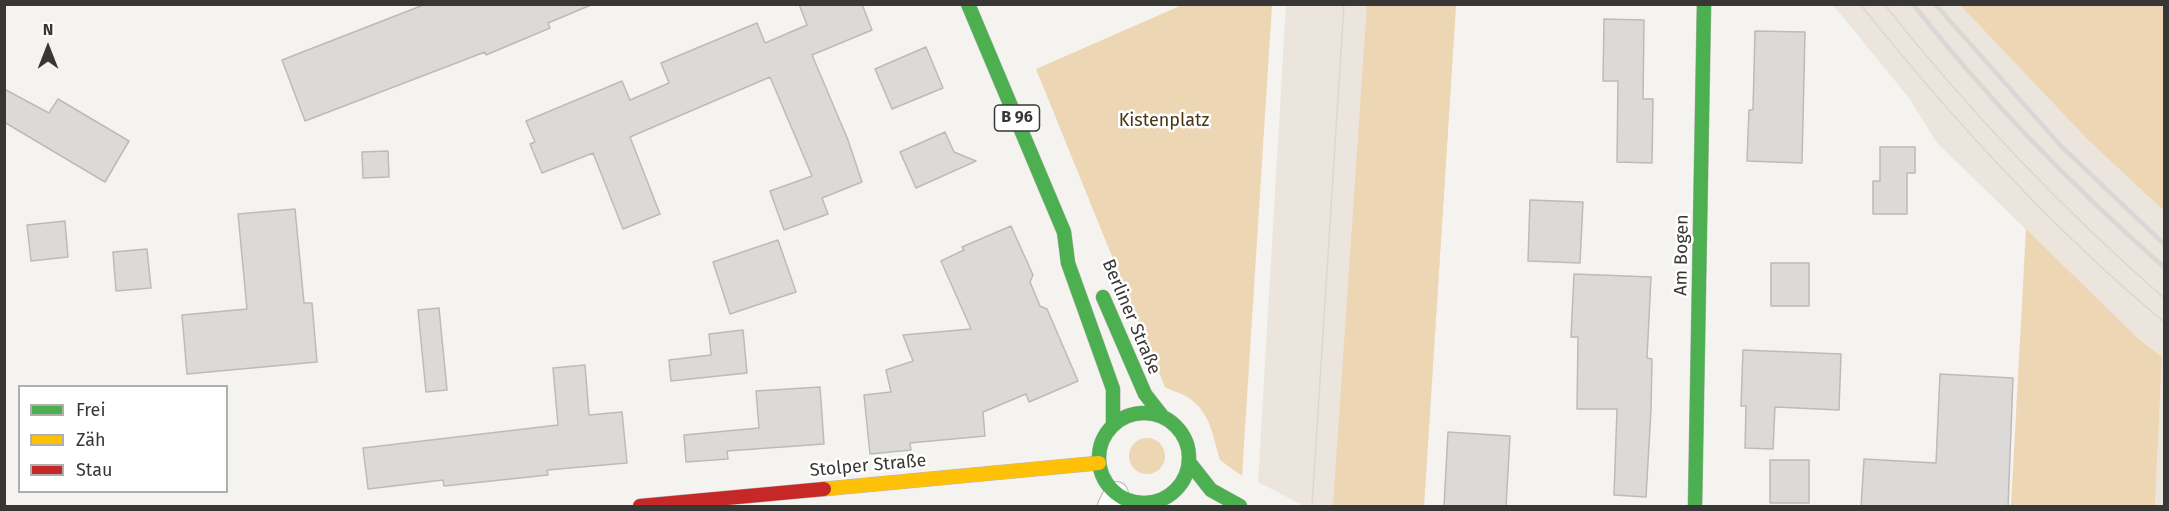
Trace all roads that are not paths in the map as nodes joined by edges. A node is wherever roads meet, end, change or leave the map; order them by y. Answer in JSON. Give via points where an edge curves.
{"nodes":[{"id":1,"x":968,"y":4,"type":"edge"},
{"id":2,"x":1704,"y":4,"type":"edge"},
{"id":3,"x":1064,"y":232,"type":"junction"},
{"id":4,"x":1078,"y":248,"type":"dead end"},
{"id":5,"x":1096,"y":282,"type":"dead end"},
{"id":6,"x":1163,"y":417,"type":"junction"},
{"id":7,"x":1113,"y":425,"type":"junction"},
{"id":8,"x":1189,"y":462,"type":"junction"},
{"id":9,"x":1100,"y":463,"type":"junction"},
{"id":10,"x":1113,"y":500,"type":"edge"},
{"id":11,"x":1160,"y":500,"type":"junction"},
{"id":12,"x":640,"y":507,"type":"edge"},
{"id":13,"x":1181,"y":507,"type":"edge"},
{"id":14,"x":1240,"y":507,"type":"edge"},
{"id":15,"x":1695,"y":507,"type":"edge"}],
"edges":[{"from":1,"to":3,"type":"main road","name":"Berliner Straße","number":"B 96"},
{"from":2,"to":15,"type":"main road","name":"Am Bogen"},
{"from":3,"to":4,"type":"main road","name":"Berliner Straße","number":"B 96"},
{"from":3,"to":7,"type":"main road","name":"Berliner Straße","number":"B 96","via":[[1068,263],[1113,389]]},
{"from":5,"to":6,"type":"main road","name":"Berliner Straße","via":[[1145,394]]},
{"from":6,"to":7,"type":"main road","via":[[1142,413]]},
{"from":6,"to":8,"type":"main road","via":[[1184,436]]},
{"from":7,"to":9,"type":"main road","number":"B 96","via":[[1102,443]]},
{"from":8,"to":11,"type":"main road","via":[[1180,486]]},
{"from":8,"to":14,"type":"main road","via":[[1211,490]]},
{"from":9,"to":10,"type":"main road"},
{"from":9,"to":12,"type":"main road","name":"Stolper Straße"},
{"from":10,"to":11,"type":"main road"},
{"from":11,"to":13,"type":"main road"}]}
